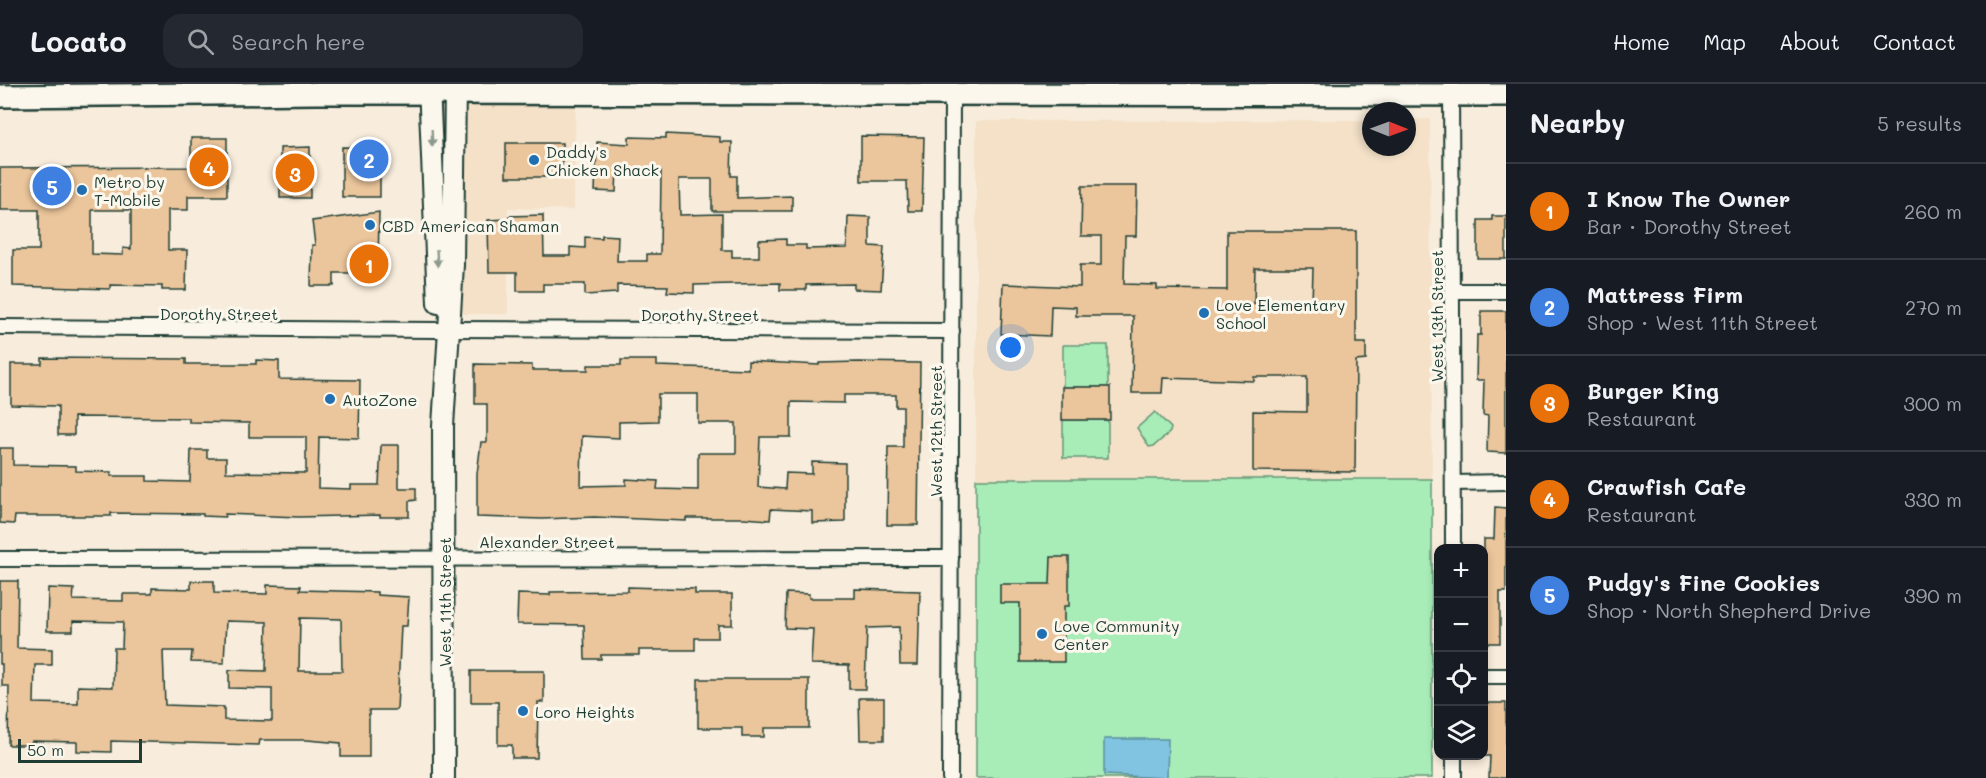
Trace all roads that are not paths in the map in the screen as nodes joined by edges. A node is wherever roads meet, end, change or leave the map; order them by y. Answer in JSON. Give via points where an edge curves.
{"nodes":[{"id":1,"x":454,"y":89,"type":"edge"},
{"id":2,"x":952,"y":89,"type":"edge"},
{"id":3,"x":430,"y":90,"type":"edge"},
{"id":4,"x":1451,"y":90,"type":"edge"},
{"id":5,"x":1506,"y":95,"type":"edge"},
{"id":6,"x":0,"y":96,"type":"edge"},
{"id":7,"x":1452,"y":291,"type":"junction"},
{"id":8,"x":1506,"y":291,"type":"edge"},
{"id":9,"x":0,"y":327,"type":"edge"},
{"id":10,"x":443,"y":329,"type":"junction"},
{"id":11,"x":951,"y":331,"type":"junction"},
{"id":12,"x":1506,"y":482,"type":"edge"},
{"id":13,"x":1453,"y":483,"type":"junction"},
{"id":14,"x":1453,"y":544,"type":"edge"},
{"id":15,"x":444,"y":558,"type":"junction"},
{"id":16,"x":951,"y":558,"type":"junction"},
{"id":17,"x":0,"y":559,"type":"edge"},
{"id":18,"x":1488,"y":676,"type":"edge"},
{"id":19,"x":1506,"y":676,"type":"edge"},
{"id":20,"x":1454,"y":760,"type":"edge"},
{"id":21,"x":444,"y":778,"type":"edge"},
{"id":22,"x":950,"y":778,"type":"edge"},
{"id":23,"x":1454,"y":778,"type":"edge"}],
"edges":[{"from":1,"to":2,"type":"main road"},
{"from":1,"to":3,"type":"main road"},
{"from":1,"to":10,"type":"main road","name":"West 11th Street","via":[[453,265]]},
{"from":2,"to":4,"type":"main road"},
{"from":2,"to":11,"type":"street","name":"West 12th Street"},
{"from":3,"to":6,"type":"main road"},
{"from":3,"to":10,"type":"main road","name":"West 11th Street","one_way":true},
{"from":4,"to":5,"type":"main road"},
{"from":4,"to":7,"type":"street","name":"West 13th Street"},
{"from":7,"to":8,"type":"street"},
{"from":7,"to":13,"type":"street","name":"West 13th Street"},
{"from":9,"to":10,"type":"street","name":"Dorothy Street"},
{"from":10,"to":11,"type":"street","name":"Dorothy Street"},
{"from":10,"to":15,"type":"main road","name":"West 11th Street","via":[[438,389],[443,426]]},
{"from":11,"to":16,"type":"street","name":"West 12th Street"},
{"from":12,"to":13,"type":"street"},
{"from":13,"to":14,"type":"street","name":"West 13th Street"},
{"from":15,"to":16,"type":"street","name":"Alexander Street"},
{"from":15,"to":17,"type":"street","name":"Alexander Street"},
{"from":15,"to":21,"type":"main road","name":"West 11th Street"},
{"from":16,"to":22,"type":"street","name":"West 12th Street"},
{"from":18,"to":19,"type":"street"},
{"from":20,"to":23,"type":"street"}]}
